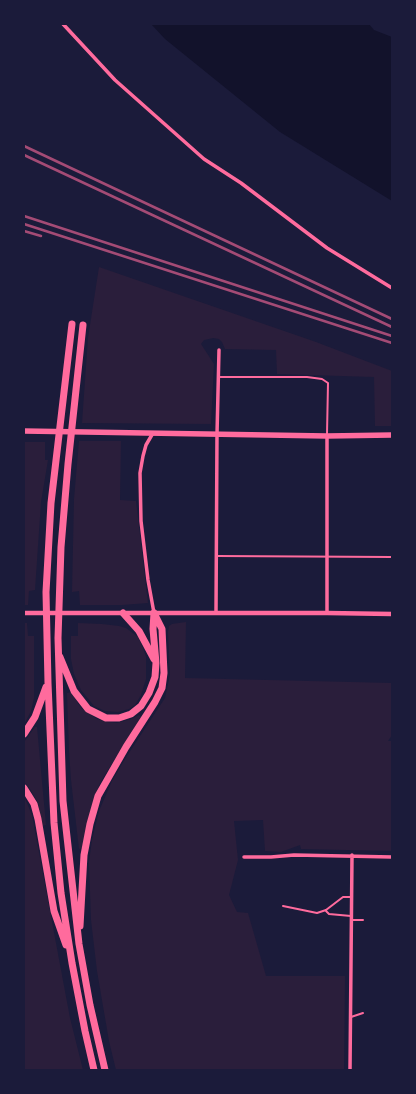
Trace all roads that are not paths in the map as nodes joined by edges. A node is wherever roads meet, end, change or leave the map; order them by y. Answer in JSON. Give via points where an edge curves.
{"nodes":[{"id":1,"x":63,"y":24,"type":"edge"},
{"id":2,"x":392,"y":288,"type":"edge"},
{"id":3,"x":72,"y":324,"type":"dead end"},
{"id":4,"x":83,"y":325,"type":"dead end"},
{"id":5,"x":219,"y":350,"type":"dead end"},
{"id":6,"x":219,"y":377,"type":"junction"},
{"id":7,"x":24,"y":431,"type":"edge"},
{"id":8,"x":153,"y":433,"type":"junction"},
{"id":9,"x":217,"y":434,"type":"junction"},
{"id":10,"x":392,"y":435,"type":"edge"},
{"id":11,"x":327,"y":436,"type":"junction"},
{"id":12,"x":216,"y":556,"type":"junction"},
{"id":13,"x":327,"y":556,"type":"junction"},
{"id":14,"x":392,"y":557,"type":"edge"},
{"id":15,"x":216,"y":612,"type":"junction"},
{"id":16,"x":24,"y":613,"type":"edge"},
{"id":17,"x":123,"y":613,"type":"junction"},
{"id":18,"x":154,"y":613,"type":"junction"},
{"id":19,"x":327,"y":613,"type":"junction"},
{"id":20,"x":392,"y":614,"type":"edge"},
{"id":21,"x":59,"y":653,"type":"junction"},
{"id":22,"x":156,"y":663,"type":"junction"},
{"id":23,"x":48,"y":683,"type":"junction"},
{"id":24,"x":24,"y":734,"type":"edge"},
{"id":25,"x":24,"y":788,"type":"edge"},
{"id":26,"x":352,"y":856,"type":"junction"},
{"id":27,"x":392,"y":856,"type":"edge"},
{"id":28,"x":244,"y":857,"type":"dead end"},
{"id":29,"x":352,"y":897,"type":"junction"},
{"id":30,"x":283,"y":906,"type":"dead end"},
{"id":31,"x":326,"y":910,"type":"junction"},
{"id":32,"x":351,"y":918,"type":"junction"},
{"id":33,"x":363,"y":920,"type":"dead end"},
{"id":34,"x":79,"y":944,"type":"junction"},
{"id":35,"x":72,"y":963,"type":"junction"},
{"id":36,"x":363,"y":1013,"type":"dead end"},
{"id":37,"x":350,"y":1017,"type":"junction"},
{"id":38,"x":94,"y":1070,"type":"edge"},
{"id":39,"x":105,"y":1070,"type":"edge"},
{"id":40,"x":350,"y":1070,"type":"edge"}],
"edges":[{"from":1,"to":2,"type":"street","via":[[115,80],[204,159],[241,183],[326,248]]},
{"from":3,"to":23,"type":"highway","via":[[51,503],[46,592]]},
{"from":4,"to":21,"type":"highway","via":[[61,547]]},
{"from":5,"to":6,"type":"street"},
{"from":6,"to":9,"type":"street"},
{"from":6,"to":11,"type":"lane","via":[[322,379],[328,383]]},
{"from":7,"to":8,"type":"main road"},
{"from":8,"to":9,"type":"main road"},
{"from":8,"to":18,"type":"street","via":[[146,445],[140,473],[141,521]]},
{"from":9,"to":11,"type":"main road"},
{"from":9,"to":12,"type":"street"},
{"from":10,"to":11,"type":"main road"},
{"from":11,"to":13,"type":"street"},
{"from":12,"to":13,"type":"lane"},
{"from":12,"to":15,"type":"street"},
{"from":13,"to":14,"type":"lane"},
{"from":13,"to":19,"type":"street"},
{"from":15,"to":18,"type":"street"},
{"from":15,"to":19,"type":"street"},
{"from":16,"to":17,"type":"street"},
{"from":17,"to":18,"type":"street"},
{"from":17,"to":22,"type":"highway","via":[[139,631]]},
{"from":18,"to":22,"type":"highway"},
{"from":18,"to":34,"type":"highway","via":[[162,629],[162,688],[98,796],[84,855]]},
{"from":19,"to":20,"type":"street"},
{"from":21,"to":22,"type":"highway","via":[[80,701],[88,709],[106,718],[119,718],[131,714],[142,706],[155,677]]},
{"from":21,"to":34,"type":"highway","via":[[63,801]]},
{"from":23,"to":24,"type":"highway","via":[[35,717]]},
{"from":23,"to":35,"type":"highway","via":[[54,823]]},
{"from":25,"to":35,"type":"highway","via":[[34,804],[54,910]]},
{"from":26,"to":27,"type":"street"},
{"from":26,"to":28,"type":"street"},
{"from":26,"to":29,"type":"street"},
{"from":29,"to":31,"type":"lane","via":[[343,897]]},
{"from":29,"to":32,"type":"street"},
{"from":30,"to":31,"type":"lane","via":[[317,913]]},
{"from":31,"to":32,"type":"lane","via":[[329,914]]},
{"from":32,"to":33,"type":"lane"},
{"from":32,"to":37,"type":"street"},
{"from":34,"to":39,"type":"highway"},
{"from":35,"to":38,"type":"highway"},
{"from":36,"to":37,"type":"lane"},
{"from":37,"to":40,"type":"street"}]}
